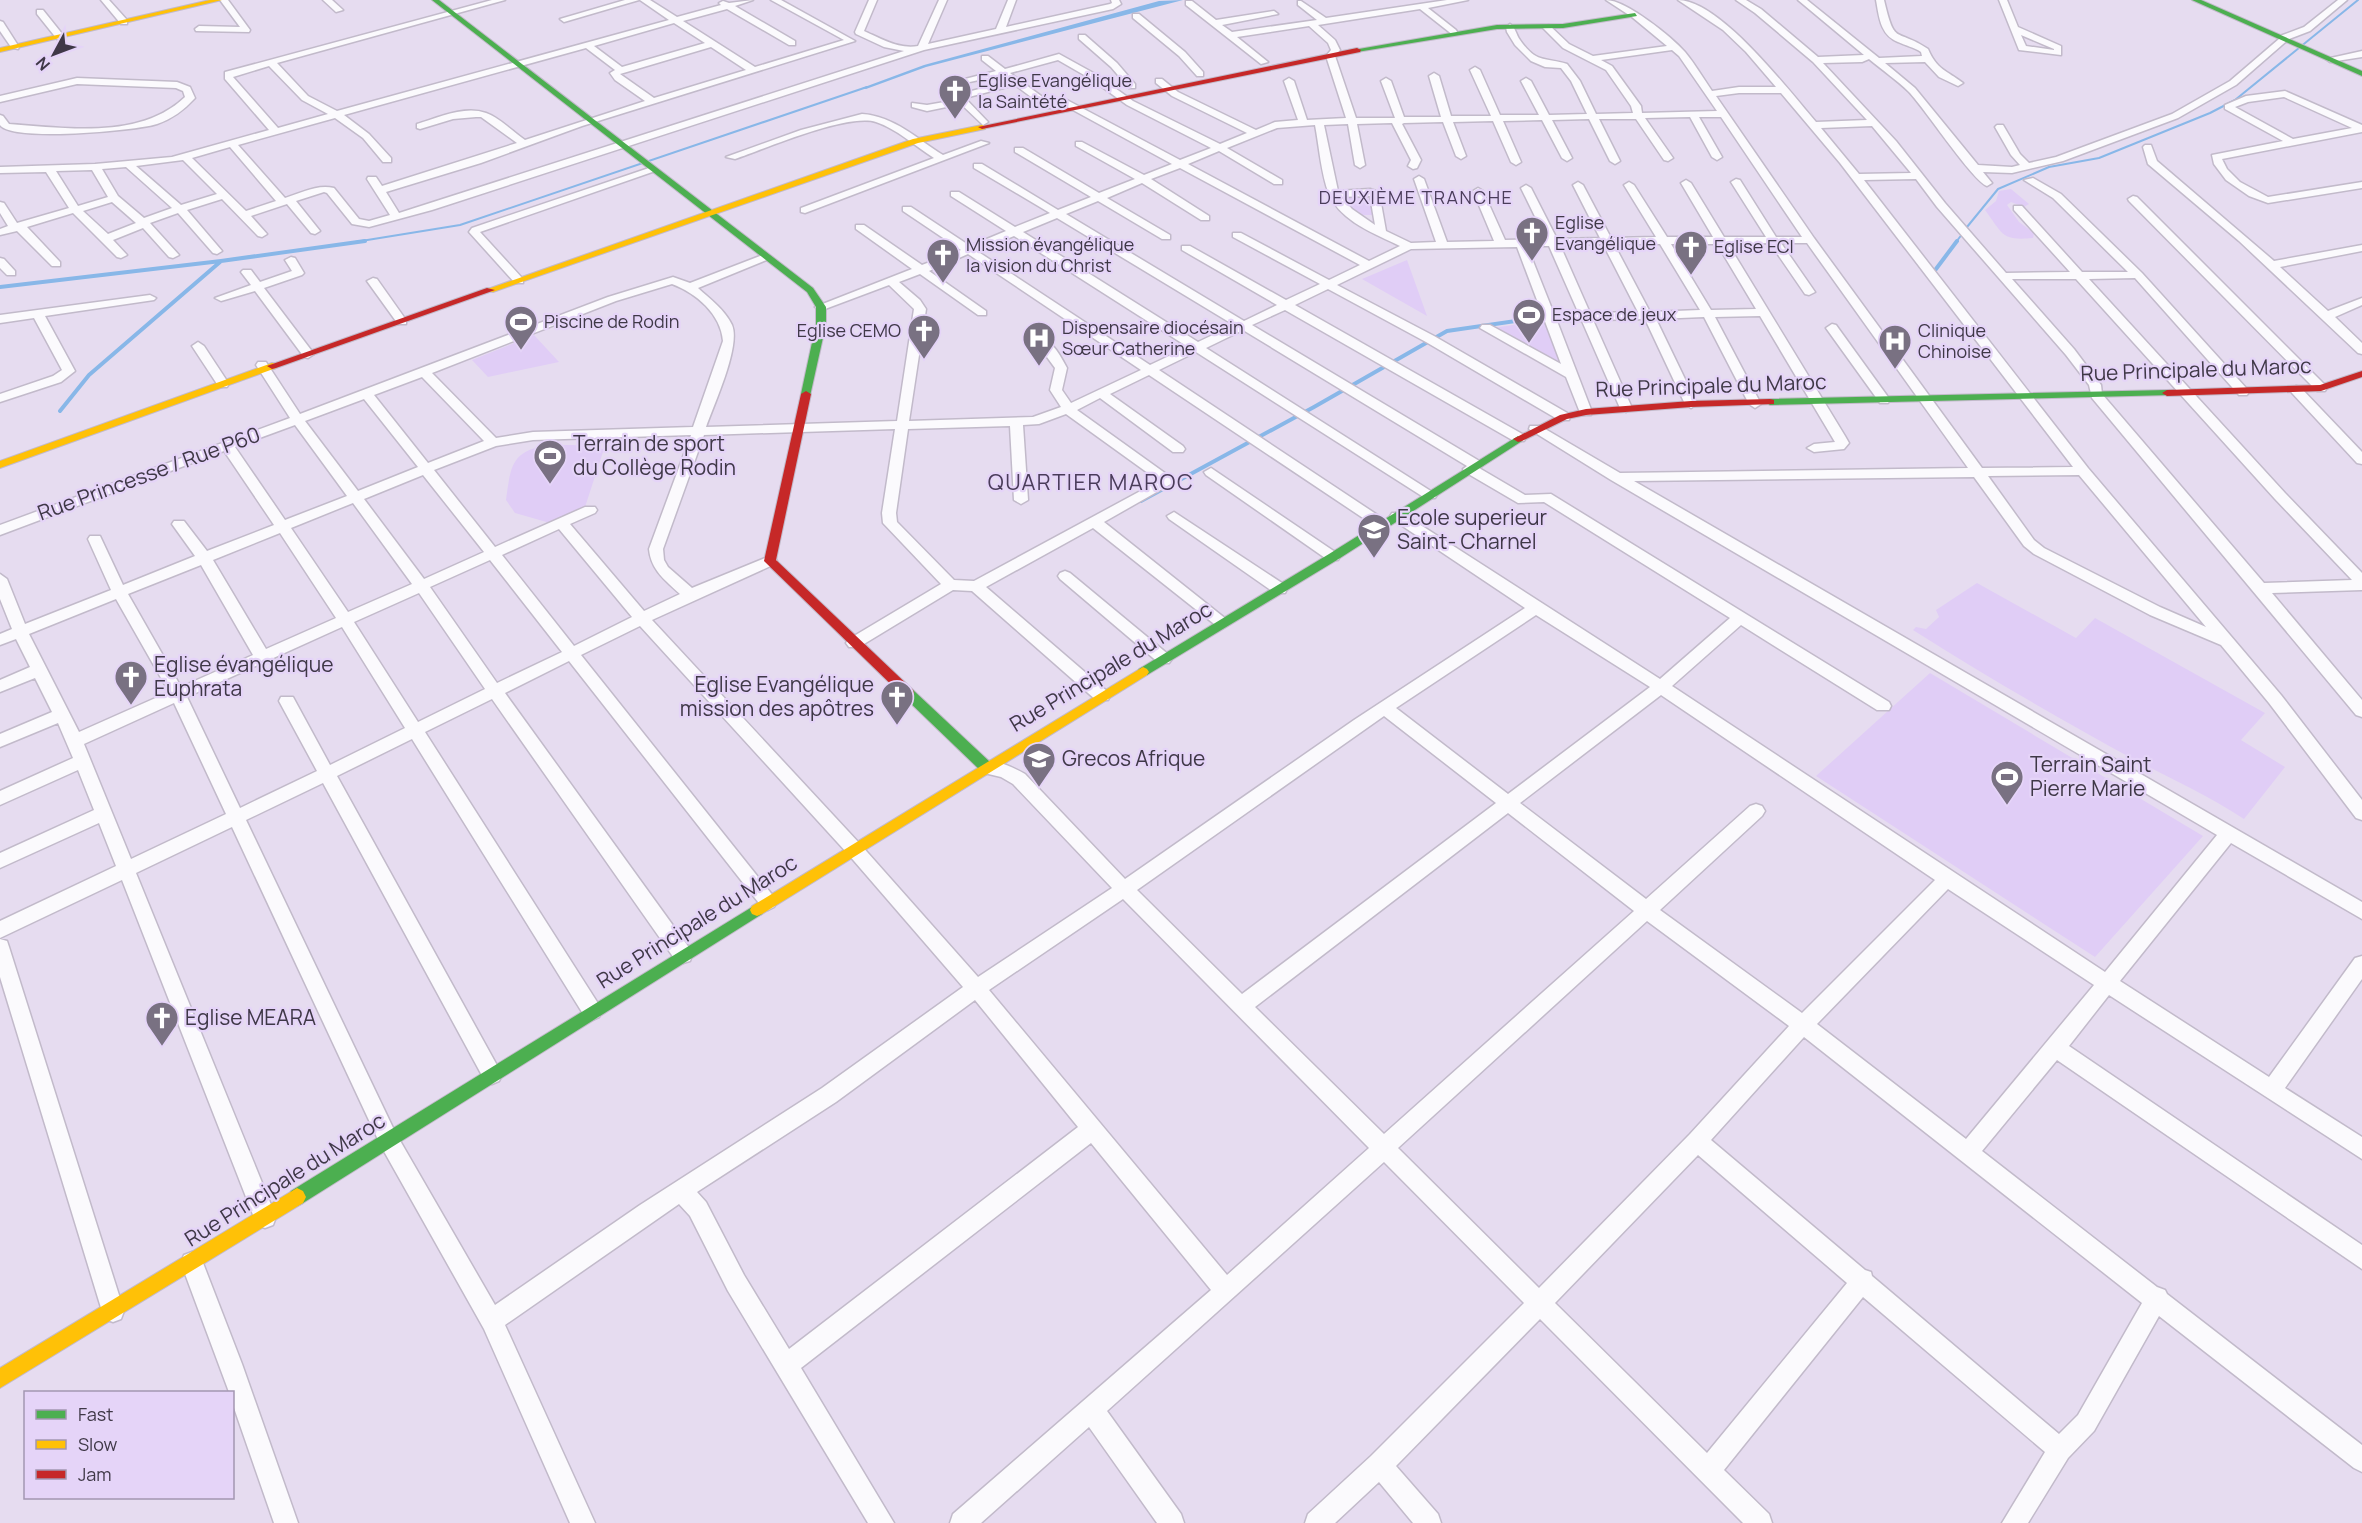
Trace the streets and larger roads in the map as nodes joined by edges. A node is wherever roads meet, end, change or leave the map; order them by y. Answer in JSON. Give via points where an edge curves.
{"nodes":[{"id":1,"x":105,"y":0,"type":"edge"},
{"id":2,"x":222,"y":0,"type":"edge"},
{"id":3,"x":327,"y":0,"type":"edge"},
{"id":4,"x":435,"y":0,"type":"edge"},
{"id":5,"x":501,"y":0,"type":"edge"},
{"id":6,"x":635,"y":0,"type":"edge"},
{"id":7,"x":644,"y":0,"type":"edge"},
{"id":8,"x":717,"y":0,"type":"edge"},
{"id":9,"x":749,"y":0,"type":"edge"},
{"id":10,"x":776,"y":0,"type":"edge"},
{"id":11,"x":873,"y":0,"type":"edge"},
{"id":12,"x":943,"y":0,"type":"edge"},
{"id":13,"x":1012,"y":0,"type":"edge"},
{"id":14,"x":1116,"y":0,"type":"edge"},
{"id":15,"x":1464,"y":0,"type":"edge"},
{"id":16,"x":1682,"y":0,"type":"edge"},
{"id":17,"x":1740,"y":0,"type":"edge"},
{"id":18,"x":1802,"y":0,"type":"edge"},
{"id":19,"x":1880,"y":0,"type":"edge"},
{"id":20,"x":2003,"y":0,"type":"edge"},
{"id":21,"x":2195,"y":0,"type":"edge"},
{"id":22,"x":2343,"y":0,"type":"edge"},
{"id":23,"x":1618,"y":1,"type":"edge"},
{"id":24,"x":190,"y":3,"type":"edge"},
{"id":25,"x":1189,"y":3,"type":"dead end"},
{"id":26,"x":1301,"y":3,"type":"dead end"},
{"id":27,"x":727,"y":6,"type":"junction"},
{"id":28,"x":1422,"y":6,"type":"junction"},
{"id":29,"x":339,"y":10,"type":"dead end"},
{"id":30,"x":40,"y":12,"type":"dead end"},
{"id":31,"x":452,"y":14,"type":"junction"},
{"id":32,"x":1274,"y":14,"type":"dead end"},
{"id":33,"x":1635,"y":15,"type":"junction"},
{"id":34,"x":1136,"y":16,"type":"dead end"},
{"id":35,"x":564,"y":19,"type":"dead end"},
{"id":36,"x":676,"y":20,"type":"junction"},
{"id":37,"x":1324,"y":21,"type":"junction"},
{"id":38,"x":124,"y":22,"type":"junction"},
{"id":39,"x":1216,"y":23,"type":"junction"},
{"id":40,"x":1311,"y":23,"type":"junction"},
{"id":41,"x":0,"y":24,"type":"edge"},
{"id":42,"x":1510,"y":27,"type":"junction"},
{"id":43,"x":1546,"y":27,"type":"junction"},
{"id":44,"x":200,"y":29,"type":"dead end"},
{"id":45,"x":2014,"y":29,"type":"junction"},
{"id":46,"x":1000,"y":31,"type":"junction"},
{"id":47,"x":1453,"y":32,"type":"junction"},
{"id":48,"x":1231,"y":35,"type":"junction"},
{"id":49,"x":60,"y":37,"type":"junction"},
{"id":50,"x":1082,"y":37,"type":"dead end"},
{"id":51,"x":2285,"y":39,"type":"junction"},
{"id":52,"x":792,"y":43,"type":"dead end"},
{"id":53,"x":712,"y":44,"type":"junction"},
{"id":54,"x":587,"y":45,"type":"junction"},
{"id":55,"x":15,"y":47,"type":"junction"},
{"id":56,"x":1675,"y":47,"type":"junction"},
{"id":57,"x":918,"y":49,"type":"junction"},
{"id":58,"x":0,"y":50,"type":"edge"},
{"id":59,"x":2362,"y":54,"type":"edge"},
{"id":60,"x":1330,"y":56,"type":"junction"},
{"id":61,"x":985,"y":58,"type":"dead end"},
{"id":62,"x":1874,"y":58,"type":"junction"},
{"id":63,"x":1593,"y":59,"type":"junction"},
{"id":64,"x":1926,"y":59,"type":"junction"},
{"id":65,"x":2330,"y":59,"type":"junction"},
{"id":66,"x":1816,"y":60,"type":"junction"},
{"id":67,"x":270,"y":62,"type":"junction"},
{"id":68,"x":1264,"y":62,"type":"dead end"},
{"id":69,"x":520,"y":64,"type":"junction"},
{"id":70,"x":621,"y":70,"type":"junction"},
{"id":71,"x":1475,"y":70,"type":"dead end"},
{"id":72,"x":754,"y":71,"type":"junction"},
{"id":73,"x":1004,"y":72,"type":"junction"},
{"id":74,"x":1200,"y":74,"type":"dead end"},
{"id":75,"x":2362,"y":74,"type":"edge"},
{"id":76,"x":1434,"y":76,"type":"dead end"},
{"id":77,"x":968,"y":81,"type":"dead end"},
{"id":78,"x":1289,"y":81,"type":"dead end"},
{"id":79,"x":1386,"y":81,"type":"dead end"},
{"id":80,"x":1526,"y":81,"type":"dead end"},
{"id":81,"x":1017,"y":82,"type":"junction"},
{"id":82,"x":1958,"y":83,"type":"dead end"},
{"id":83,"x":1163,"y":84,"type":"junction"},
{"id":84,"x":1132,"y":86,"type":"dead end"},
{"id":85,"x":1782,"y":90,"type":"junction"},
{"id":86,"x":1709,"y":94,"type":"junction"},
{"id":87,"x":1122,"y":97,"type":"junction"},
{"id":88,"x":0,"y":99,"type":"edge"},
{"id":89,"x":963,"y":101,"type":"junction"},
{"id":90,"x":653,"y":102,"type":"junction"},
{"id":91,"x":1070,"y":104,"type":"junction"},
{"id":92,"x":915,"y":105,"type":"dead end"},
{"id":93,"x":1049,"y":106,"type":"dead end"},
{"id":94,"x":1722,"y":114,"type":"junction"},
{"id":95,"x":337,"y":115,"type":"junction"},
{"id":96,"x":1693,"y":115,"type":"junction"},
{"id":97,"x":1638,"y":116,"type":"junction"},
{"id":98,"x":1543,"y":117,"type":"junction"},
{"id":99,"x":1592,"y":117,"type":"junction"},
{"id":100,"x":0,"y":118,"type":"edge"},
{"id":101,"x":1496,"y":119,"type":"junction"},
{"id":102,"x":1447,"y":120,"type":"junction"},
{"id":103,"x":592,"y":121,"type":"junction"},
{"id":104,"x":1352,"y":121,"type":"junction"},
{"id":105,"x":1399,"y":121,"type":"junction"},
{"id":106,"x":983,"y":122,"type":"dead end"},
{"id":107,"x":1303,"y":122,"type":"junction"},
{"id":108,"x":1319,"y":122,"type":"junction"},
{"id":109,"x":1875,"y":123,"type":"junction"},
{"id":110,"x":1811,"y":125,"type":"junction"},
{"id":111,"x":420,"y":126,"type":"dead end"},
{"id":112,"x":2000,"y":127,"type":"dead end"},
{"id":113,"x":2362,"y":129,"type":"edge"},
{"id":114,"x":276,"y":132,"type":"junction"},
{"id":115,"x":1255,"y":133,"type":"junction"},
{"id":116,"x":916,"y":141,"type":"junction"},
{"id":117,"x":984,"y":142,"type":"dead end"},
{"id":118,"x":2291,"y":142,"type":"junction"},
{"id":119,"x":524,"y":144,"type":"junction"},
{"id":120,"x":1079,"y":144,"type":"dead end"},
{"id":121,"x":233,"y":145,"type":"junction"},
{"id":122,"x":621,"y":145,"type":"junction"},
{"id":123,"x":1220,"y":147,"type":"junction"},
{"id":124,"x":2148,"y":147,"type":"dead end"},
{"id":125,"x":1019,"y":150,"type":"dead end"},
{"id":126,"x":1461,"y":156,"type":"dead end"},
{"id":127,"x":185,"y":157,"type":"junction"},
{"id":128,"x":1717,"y":157,"type":"dead end"},
{"id":129,"x":731,"y":158,"type":"dead end"},
{"id":130,"x":1567,"y":158,"type":"dead end"},
{"id":131,"x":1668,"y":158,"type":"dead end"},
{"id":132,"x":942,"y":159,"type":"junction"},
{"id":133,"x":387,"y":160,"type":"dead end"},
{"id":134,"x":1616,"y":161,"type":"dead end"},
{"id":135,"x":1516,"y":162,"type":"dead end"},
{"id":136,"x":1181,"y":163,"type":"junction"},
{"id":137,"x":129,"y":165,"type":"junction"},
{"id":138,"x":647,"y":165,"type":"junction"},
{"id":139,"x":1360,"y":165,"type":"dead end"},
{"id":140,"x":978,"y":166,"type":"dead end"},
{"id":141,"x":1413,"y":166,"type":"dead end"},
{"id":142,"x":2026,"y":166,"type":"junction"},
{"id":143,"x":95,"y":167,"type":"junction"},
{"id":144,"x":1974,"y":168,"type":"junction"},
{"id":145,"x":50,"y":169,"type":"junction"},
{"id":146,"x":0,"y":170,"type":"edge"},
{"id":147,"x":1920,"y":176,"type":"junction"},
{"id":148,"x":1856,"y":177,"type":"junction"},
{"id":149,"x":372,"y":178,"type":"dead end"},
{"id":150,"x":1143,"y":179,"type":"junction"},
{"id":151,"x":1419,"y":179,"type":"dead end"},
{"id":152,"x":2029,"y":180,"type":"dead end"},
{"id":153,"x":1278,"y":182,"type":"dead end"},
{"id":154,"x":1736,"y":182,"type":"dead end"},
{"id":155,"x":1686,"y":183,"type":"dead end"},
{"id":156,"x":1987,"y":183,"type":"dead end"},
{"id":157,"x":1578,"y":185,"type":"dead end"},
{"id":158,"x":1629,"y":185,"type":"dead end"},
{"id":159,"x":2362,"y":185,"type":"edge"},
{"id":160,"x":1526,"y":188,"type":"dead end"},
{"id":161,"x":378,"y":191,"type":"junction"},
{"id":162,"x":1478,"y":191,"type":"dead end"},
{"id":163,"x":955,"y":194,"type":"dead end"},
{"id":164,"x":1334,"y":194,"type":"junction"},
{"id":165,"x":224,"y":195,"type":"junction"},
{"id":166,"x":1100,"y":197,"type":"junction"},
{"id":167,"x":114,"y":198,"type":"junction"},
{"id":168,"x":2133,"y":199,"type":"dead end"},
{"id":169,"x":286,"y":201,"type":"junction"},
{"id":170,"x":0,"y":205,"type":"edge"},
{"id":171,"x":2018,"y":208,"type":"dead end"},
{"id":172,"x":907,"y":209,"type":"dead end"},
{"id":173,"x":75,"y":210,"type":"junction"},
{"id":174,"x":178,"y":210,"type":"junction"},
{"id":175,"x":806,"y":210,"type":"dead end"},
{"id":176,"x":1058,"y":213,"type":"junction"},
{"id":177,"x":708,"y":214,"type":"junction"},
{"id":178,"x":244,"y":215,"type":"junction"},
{"id":179,"x":396,"y":216,"type":"junction"},
{"id":180,"x":1205,"y":218,"type":"dead end"},
{"id":181,"x":142,"y":223,"type":"junction"},
{"id":182,"x":17,"y":227,"type":"junction"},
{"id":183,"x":860,"y":227,"type":"dead end"},
{"id":184,"x":315,"y":231,"type":"dead end"},
{"id":185,"x":1381,"y":231,"type":"junction"},
{"id":186,"x":0,"y":232,"type":"edge"},
{"id":187,"x":1014,"y":232,"type":"junction"},
{"id":188,"x":262,"y":234,"type":"dead end"},
{"id":189,"x":1237,"y":234,"type":"dead end"},
{"id":190,"x":1166,"y":237,"type":"dead end"},
{"id":191,"x":108,"y":238,"type":"junction"},
{"id":192,"x":1722,"y":240,"type":"junction"},
{"id":193,"x":1773,"y":240,"type":"junction"},
{"id":194,"x":1810,"y":240,"type":"junction"},
{"id":195,"x":1608,"y":241,"type":"junction"},
{"id":196,"x":1663,"y":241,"type":"junction"},
{"id":197,"x":1553,"y":242,"type":"junction"},
{"id":198,"x":1500,"y":244,"type":"junction"},
{"id":199,"x":1521,"y":244,"type":"junction"},
{"id":200,"x":1409,"y":246,"type":"junction"},
{"id":201,"x":1443,"y":246,"type":"junction"},
{"id":202,"x":1186,"y":248,"type":"dead end"},
{"id":203,"x":2362,"y":248,"type":"edge"},
{"id":204,"x":969,"y":250,"type":"junction"},
{"id":205,"x":217,"y":251,"type":"dead end"},
{"id":206,"x":122,"y":255,"type":"dead end"},
{"id":207,"x":172,"y":255,"type":"dead end"},
{"id":208,"x":765,"y":257,"type":"junction"},
{"id":209,"x":291,"y":260,"type":"dead end"},
{"id":210,"x":0,"y":261,"type":"edge"},
{"id":211,"x":56,"y":264,"type":"dead end"},
{"id":212,"x":1368,"y":265,"type":"junction"},
{"id":213,"x":2273,"y":265,"type":"junction"},
{"id":214,"x":923,"y":269,"type":"junction"},
{"id":215,"x":247,"y":272,"type":"dead end"},
{"id":216,"x":11,"y":273,"type":"dead end"},
{"id":217,"x":2078,"y":275,"type":"junction"},
{"id":218,"x":2138,"y":275,"type":"junction"},
{"id":219,"x":2005,"y":276,"type":"junction"},
{"id":220,"x":373,"y":281,"type":"dead end"},
{"id":221,"x":519,"y":281,"type":"junction"},
{"id":222,"x":891,"y":281,"type":"junction"},
{"id":223,"x":1329,"y":284,"type":"junction"},
{"id":224,"x":257,"y":287,"type":"junction"},
{"id":225,"x":690,"y":287,"type":"junction"},
{"id":226,"x":1809,"y":291,"type":"dead end"},
{"id":227,"x":150,"y":298,"type":"dead end"},
{"id":228,"x":221,"y":298,"type":"dead end"},
{"id":229,"x":2362,"y":302,"type":"edge"},
{"id":230,"x":1287,"y":304,"type":"junction"},
{"id":231,"x":821,"y":307,"type":"junction"},
{"id":232,"x":1763,"y":312,"type":"junction"},
{"id":233,"x":982,"y":313,"type":"dead end"},
{"id":234,"x":38,"y":314,"type":"junction"},
{"id":235,"x":1708,"y":314,"type":"junction"},
{"id":236,"x":1647,"y":316,"type":"junction"},
{"id":237,"x":2327,"y":316,"type":"junction"},
{"id":238,"x":1586,"y":317,"type":"junction"},
{"id":239,"x":1550,"y":318,"type":"junction"},
{"id":240,"x":0,"y":319,"type":"edge"},
{"id":241,"x":402,"y":322,"type":"junction"},
{"id":242,"x":1243,"y":325,"type":"junction"},
{"id":243,"x":1486,"y":328,"type":"dead end"},
{"id":244,"x":1832,"y":328,"type":"dead end"},
{"id":245,"x":1042,"y":342,"type":"dead end"},
{"id":246,"x":198,"y":346,"type":"dead end"},
{"id":247,"x":1196,"y":346,"type":"junction"},
{"id":248,"x":2362,"y":350,"type":"edge"},
{"id":249,"x":308,"y":354,"type":"junction"},
{"id":250,"x":263,"y":367,"type":"junction"},
{"id":251,"x":1149,"y":370,"type":"junction"},
{"id":252,"x":424,"y":372,"type":"junction"},
{"id":253,"x":2362,"y":374,"type":"edge"},
{"id":254,"x":1572,"y":375,"type":"junction"},
{"id":255,"x":223,"y":384,"type":"junction"},
{"id":256,"x":2321,"y":388,"type":"junction"},
{"id":257,"x":2296,"y":390,"type":"junction"},
{"id":258,"x":2185,"y":391,"type":"junction"},
{"id":259,"x":2243,"y":392,"type":"junction"},
{"id":260,"x":366,"y":393,"type":"junction"},
{"id":261,"x":1101,"y":393,"type":"junction"},
{"id":262,"x":2096,"y":395,"type":"junction"},
{"id":263,"x":2027,"y":397,"type":"junction"},
{"id":264,"x":0,"y":398,"type":"edge"},
{"id":265,"x":1925,"y":399,"type":"junction"},
{"id":266,"x":1884,"y":400,"type":"junction"},
{"id":267,"x":1821,"y":402,"type":"junction"},
{"id":268,"x":1691,"y":404,"type":"junction"},
{"id":269,"x":1755,"y":404,"type":"junction"},
{"id":270,"x":1626,"y":408,"type":"junction"},
{"id":271,"x":1068,"y":409,"type":"junction"},
{"id":272,"x":1586,"y":412,"type":"junction"},
{"id":273,"x":1564,"y":417,"type":"junction"},
{"id":274,"x":297,"y":419,"type":"junction"},
{"id":275,"x":1016,"y":423,"type":"junction"},
{"id":276,"x":903,"y":425,"type":"junction"},
{"id":277,"x":798,"y":429,"type":"junction"},
{"id":278,"x":1534,"y":429,"type":"junction"},
{"id":279,"x":698,"y":430,"type":"junction"},
{"id":280,"x":1519,"y":438,"type":"junction"},
{"id":281,"x":494,"y":442,"type":"junction"},
{"id":282,"x":227,"y":445,"type":"junction"},
{"id":283,"x":1178,"y":448,"type":"dead end"},
{"id":284,"x":1814,"y":448,"type":"dead end"},
{"id":285,"x":2362,"y":460,"type":"edge"},
{"id":286,"x":0,"y":465,"type":"edge"},
{"id":287,"x":1473,"y":467,"type":"junction"},
{"id":288,"x":426,"y":469,"type":"junction"},
{"id":289,"x":1978,"y":470,"type":"junction"},
{"id":290,"x":2083,"y":471,"type":"junction"},
{"id":291,"x":1211,"y":472,"type":"dead end"},
{"id":292,"x":1616,"y":477,"type":"junction"},
{"id":293,"x":1430,"y":495,"type":"junction"},
{"id":294,"x":356,"y":497,"type":"junction"},
{"id":295,"x":1021,"y":500,"type":"dead end"},
{"id":296,"x":590,"y":510,"type":"dead end"},
{"id":297,"x":1174,"y":516,"type":"dead end"},
{"id":298,"x":1397,"y":516,"type":"junction"},
{"id":299,"x":1094,"y":522,"type":"junction"},
{"id":300,"x":561,"y":523,"type":"junction"},
{"id":301,"x":179,"y":524,"type":"dead end"},
{"id":302,"x":1383,"y":525,"type":"junction"},
{"id":303,"x":283,"y":527,"type":"junction"},
{"id":304,"x":0,"y":530,"type":"edge"},
{"id":305,"x":95,"y":539,"type":"dead end"},
{"id":306,"x":492,"y":554,"type":"junction"},
{"id":307,"x":1333,"y":557,"type":"junction"},
{"id":308,"x":204,"y":559,"type":"junction"},
{"id":309,"x":770,"y":561,"type":"junction"},
{"id":310,"x":1065,"y":576,"type":"dead end"},
{"id":311,"x":0,"y":579,"type":"edge"},
{"id":312,"x":2362,"y":584,"type":"edge"},
{"id":313,"x":421,"y":585,"type":"junction"},
{"id":314,"x":950,"y":585,"type":"junction"},
{"id":315,"x":976,"y":586,"type":"junction"},
{"id":316,"x":2260,"y":588,"type":"junction"},
{"id":317,"x":1280,"y":589,"type":"junction"},
{"id":318,"x":120,"y":593,"type":"junction"},
{"id":319,"x":690,"y":595,"type":"junction"},
{"id":320,"x":1536,"y":608,"type":"junction"},
{"id":321,"x":1741,"y":617,"type":"junction"},
{"id":322,"x":345,"y":619,"type":"junction"},
{"id":323,"x":642,"y":619,"type":"junction"},
{"id":324,"x":1223,"y":623,"type":"junction"},
{"id":325,"x":20,"y":632,"type":"junction"},
{"id":326,"x":0,"y":640,"type":"edge"},
{"id":327,"x":2225,"y":642,"type":"junction"},
{"id":328,"x":854,"y":643,"type":"junction"},
{"id":329,"x":570,"y":653,"type":"junction"},
{"id":330,"x":261,"y":656,"type":"junction"},
{"id":331,"x":1164,"y":659,"type":"junction"},
{"id":332,"x":39,"y":670,"type":"junction"},
{"id":333,"x":0,"y":687,"type":"edge"},
{"id":334,"x":1661,"y":687,"type":"junction"},
{"id":335,"x":494,"y":690,"type":"junction"},
{"id":336,"x":177,"y":693,"type":"junction"},
{"id":337,"x":1102,"y":696,"type":"junction"},
{"id":338,"x":286,"y":701,"type":"dead end"},
{"id":339,"x":1883,"y":706,"type":"dead end"},
{"id":340,"x":1384,"y":708,"type":"junction"},
{"id":341,"x":2362,"y":711,"type":"edge"},
{"id":342,"x":62,"y":714,"type":"junction"},
{"id":343,"x":414,"y":731,"type":"junction"},
{"id":344,"x":0,"y":741,"type":"edge"},
{"id":345,"x":75,"y":741,"type":"junction"},
{"id":346,"x":82,"y":761,"type":"junction"},
{"id":347,"x":986,"y":767,"type":"junction"},
{"id":348,"x":328,"y":773,"type":"junction"},
{"id":349,"x":0,"y":798,"type":"edge"},
{"id":350,"x":1508,"y":802,"type":"junction"},
{"id":351,"x":1756,"y":811,"type":"dead end"},
{"id":352,"x":104,"y":813,"type":"junction"},
{"id":353,"x":2362,"y":813,"type":"edge"},
{"id":354,"x":238,"y":817,"type":"junction"},
{"id":355,"x":2228,"y":834,"type":"junction"},
{"id":356,"x":854,"y":849,"type":"junction"},
{"id":357,"x":0,"y":861,"type":"edge"},
{"id":358,"x":125,"y":871,"type":"junction"},
{"id":359,"x":1947,"y":879,"type":"junction"},
{"id":360,"x":1124,"y":889,"type":"junction"},
{"id":361,"x":768,"y":902,"type":"junction"},
{"id":362,"x":1645,"y":909,"type":"junction"},
{"id":363,"x":2362,"y":911,"type":"edge"},
{"id":364,"x":0,"y":930,"type":"edge"},
{"id":365,"x":0,"y":947,"type":"edge"},
{"id":366,"x":683,"y":955,"type":"junction"},
{"id":367,"x":2362,"y":964,"type":"edge"},
{"id":368,"x":2107,"y":982,"type":"junction"},
{"id":369,"x":976,"y":988,"type":"junction"},
{"id":370,"x":1241,"y":1006,"type":"junction"},
{"id":371,"x":592,"y":1011,"type":"junction"},
{"id":372,"x":1803,"y":1025,"type":"junction"},
{"id":373,"x":2056,"y":1048,"type":"junction"},
{"id":374,"x":492,"y":1075,"type":"junction"},
{"id":375,"x":2272,"y":1089,"type":"junction"},
{"id":376,"x":1092,"y":1129,"type":"junction"},
{"id":377,"x":388,"y":1139,"type":"junction"},
{"id":378,"x":1697,"y":1141,"type":"junction"},
{"id":379,"x":1384,"y":1146,"type":"junction"},
{"id":380,"x":2362,"y":1149,"type":"edge"},
{"id":381,"x":1967,"y":1153,"type":"junction"},
{"id":382,"x":681,"y":1190,"type":"junction"},
{"id":383,"x":265,"y":1217,"type":"junction"},
{"id":384,"x":2362,"y":1258,"type":"edge"},
{"id":385,"x":192,"y":1263,"type":"junction"},
{"id":386,"x":1863,"y":1280,"type":"junction"},
{"id":387,"x":1226,"y":1291,"type":"junction"},
{"id":388,"x":2157,"y":1299,"type":"junction"},
{"id":389,"x":1541,"y":1302,"type":"junction"},
{"id":390,"x":112,"y":1311,"type":"junction"},
{"id":391,"x":492,"y":1321,"type":"junction"},
{"id":392,"x":786,"y":1364,"type":"junction"},
{"id":393,"x":0,"y":1379,"type":"edge"},
{"id":394,"x":1091,"y":1409,"type":"junction"},
{"id":395,"x":2060,"y":1450,"type":"junction"},
{"id":396,"x":2362,"y":1460,"type":"edge"},
{"id":397,"x":1380,"y":1465,"type":"junction"},
{"id":398,"x":1710,"y":1470,"type":"junction"},
{"id":399,"x":581,"y":1522,"type":"edge"},
{"id":400,"x":286,"y":1523,"type":"edge"},
{"id":401,"x":882,"y":1523,"type":"edge"},
{"id":402,"x":962,"y":1523,"type":"edge"},
{"id":403,"x":1172,"y":1523,"type":"edge"},
{"id":404,"x":1317,"y":1523,"type":"edge"},
{"id":405,"x":1429,"y":1523,"type":"edge"},
{"id":406,"x":1760,"y":1523,"type":"edge"},
{"id":407,"x":2014,"y":1523,"type":"edge"}],
"edges":[{"from":1,"to":38,"type":"street"},
{"from":2,"to":24,"type":"street"},
{"from":2,"to":44,"type":"street","via":[[246,30]]},
{"from":3,"to":29,"type":"street"},
{"from":4,"to":31,"type":"street"},
{"from":5,"to":31,"type":"street"},
{"from":6,"to":35,"type":"street"},
{"from":7,"to":36,"type":"street"},
{"from":8,"to":27,"type":"street"},
{"from":9,"to":27,"type":"street"},
{"from":10,"to":72,"type":"street","via":[[851,41]]},
{"from":11,"to":57,"type":"street","via":[[860,32],[887,45]]},
{"from":12,"to":57,"type":"street"},
{"from":13,"to":46,"type":"street"},
{"from":14,"to":46,"type":"street","via":[[1118,4],[1113,6]]},
{"from":15,"to":28,"type":"street"},
{"from":16,"to":85,"type":"street","via":[[1726,28]]},
{"from":17,"to":66,"type":"street"},
{"from":18,"to":62,"type":"street"},
{"from":19,"to":64,"type":"street","via":[[1890,35],[1917,45],[1925,51]]},
{"from":20,"to":45,"type":"street"},
{"from":21,"to":51,"type":"street"},
{"from":22,"to":51,"type":"street","via":[[2307,29]]},
{"from":23,"to":33,"type":"street"},
{"from":24,"to":38,"type":"street"},
{"from":25,"to":39,"type":"street"},
{"from":26,"to":37,"type":"street"},
{"from":27,"to":36,"type":"street"},
{"from":27,"to":52,"type":"street"},
{"from":28,"to":37,"type":"street"},
{"from":28,"to":47,"type":"street"},
{"from":30,"to":49,"type":"street"},
{"from":31,"to":67,"type":"street"},
{"from":31,"to":69,"type":"street"},
{"from":32,"to":39,"type":"street"},
{"from":33,"to":43,"type":"street"},
{"from":33,"to":56,"type":"street"},
{"from":34,"to":74,"type":"street"},
{"from":36,"to":53,"type":"street"},
{"from":36,"to":54,"type":"street"},
{"from":37,"to":40,"type":"street"},
{"from":38,"to":49,"type":"street"},
{"from":39,"to":48,"type":"street"},
{"from":40,"to":48,"type":"street"},
{"from":40,"to":60,"type":"street","via":[[1332,42],[1336,50]]},
{"from":41,"to":55,"type":"street"},
{"from":42,"to":43,"type":"street"},
{"from":42,"to":47,"type":"street"},
{"from":42,"to":99,"type":"street","via":[[1513,38],[1540,63],[1564,66]]},
{"from":43,"to":63,"type":"street","via":[[1566,46]]},
{"from":45,"to":45,"type":"street","via":[[2024,50],[2058,53],[2058,48]]},
{"from":46,"to":57,"type":"street"},
{"from":47,"to":60,"type":"street"},
{"from":48,"to":68,"type":"street"},
{"from":49,"to":55,"type":"street"},
{"from":50,"to":84,"type":"street"},
{"from":51,"to":65,"type":"street"},
{"from":51,"to":142,"type":"street","via":[[2233,83],[2175,116],[2091,148]]},
{"from":53,"to":70,"type":"street"},
{"from":53,"to":72,"type":"street"},
{"from":54,"to":69,"type":"street"},
{"from":54,"to":70,"type":"street"},
{"from":55,"to":58,"type":"street"},
{"from":56,"to":63,"type":"street"},
{"from":56,"to":86,"type":"street"},
{"from":57,"to":122,"type":"street"},
{"from":59,"to":65,"type":"street"},
{"from":60,"to":83,"type":"street"},
{"from":60,"to":104,"type":"street"},
{"from":61,"to":73,"type":"street"},
{"from":62,"to":64,"type":"street"},
{"from":62,"to":66,"type":"street"},
{"from":62,"to":144,"type":"street","via":[[1912,90]]},
{"from":63,"to":97,"type":"street","via":[[1609,68],[1620,81]]},
{"from":64,"to":82,"type":"street","via":[[1943,76]]},
{"from":65,"to":75,"type":"street"},
{"from":66,"to":109,"type":"street"},
{"from":67,"to":95,"type":"street","via":[[305,98]]},
{"from":67,"to":114,"type":"street","via":[[231,72],[228,77]]},
{"from":69,"to":95,"type":"street"},
{"from":69,"to":103,"type":"street"},
{"from":70,"to":90,"type":"street","via":[[614,74]]},
{"from":71,"to":101,"type":"street"},
{"from":72,"to":90,"type":"street"},
{"from":73,"to":77,"type":"street"},
{"from":73,"to":81,"type":"street"},
{"from":73,"to":87,"type":"street","via":[[1059,57]]},
{"from":76,"to":102,"type":"street"},
{"from":78,"to":107,"type":"street"},
{"from":79,"to":105,"type":"street"},
{"from":80,"to":98,"type":"street"},
{"from":81,"to":89,"type":"street","via":[[959,97]]},
{"from":81,"to":93,"type":"street"},
{"from":83,"to":87,"type":"street"},
{"from":83,"to":115,"type":"street","via":[[1175,94]]},
{"from":85,"to":86,"type":"street"},
{"from":85,"to":110,"type":"street"},
{"from":86,"to":94,"type":"street"},
{"from":87,"to":91,"type":"street"},
{"from":87,"to":123,"type":"street"},
{"from":88,"to":100,"type":"street","via":[[86,81],[177,85],[187,89],[190,98],[168,116],[109,130],[6,127]]},
{"from":89,"to":92,"type":"street","via":[[927,108]]},
{"from":89,"to":106,"type":"street"},
{"from":90,"to":103,"type":"street"},
{"from":91,"to":116,"type":"street"},
{"from":91,"to":136,"type":"street"},
{"from":94,"to":96,"type":"street"},
{"from":94,"to":194,"type":"street"},
{"from":95,"to":114,"type":"street"},
{"from":95,"to":133,"type":"street","via":[[366,136]]},
{"from":96,"to":97,"type":"street"},
{"from":96,"to":128,"type":"street"},
{"from":97,"to":99,"type":"street"},
{"from":97,"to":131,"type":"street"},
{"from":98,"to":99,"type":"street"},
{"from":98,"to":101,"type":"street"},
{"from":98,"to":130,"type":"street"},
{"from":99,"to":134,"type":"street"},
{"from":101,"to":102,"type":"street"},
{"from":101,"to":135,"type":"street"},
{"from":102,"to":105,"type":"street"},
{"from":102,"to":126,"type":"street"},
{"from":103,"to":119,"type":"street"},
{"from":103,"to":122,"type":"street"},
{"from":104,"to":105,"type":"street"},
{"from":104,"to":108,"type":"street"},
{"from":104,"to":139,"type":"street"},
{"from":105,"to":141,"type":"street","via":[[1416,160]]},
{"from":107,"to":108,"type":"street"},
{"from":107,"to":115,"type":"street","via":[[1275,125]]},
{"from":108,"to":164,"type":"street"},
{"from":109,"to":110,"type":"street"},
{"from":109,"to":147,"type":"street"},
{"from":110,"to":148,"type":"street"},
{"from":111,"to":119,"type":"street","via":[[477,113]]},
{"from":112,"to":142,"type":"street"},
{"from":113,"to":118,"type":"street"},
{"from":113,"to":118,"type":"street","via":[[2284,94],[2227,106]]},
{"from":114,"to":121,"type":"street"},
{"from":115,"to":123,"type":"street"},
{"from":116,"to":129,"type":"street","via":[[885,122],[858,117]]},
{"from":116,"to":132,"type":"street"},
{"from":116,"to":177,"type":"street"},
{"from":117,"to":132,"type":"street"},
{"from":118,"to":159,"type":"street","via":[[2216,157],[2217,162],[2256,197],[2268,200]]},
{"from":119,"to":161,"type":"street"},
{"from":120,"to":150,"type":"street"},
{"from":121,"to":127,"type":"street"},
{"from":121,"to":169,"type":"street"},
{"from":122,"to":138,"type":"street"},
{"from":122,"to":179,"type":"street"},
{"from":123,"to":136,"type":"street"},
{"from":123,"to":153,"type":"street"},
{"from":124,"to":213,"type":"street","via":[[2152,162]]},
{"from":125,"to":166,"type":"street"},
{"from":127,"to":137,"type":"street"},
{"from":127,"to":165,"type":"street"},
{"from":132,"to":175,"type":"street"},
{"from":136,"to":150,"type":"street"},
{"from":136,"to":212,"type":"street"},
{"from":137,"to":143,"type":"street"},
{"from":137,"to":174,"type":"street"},
{"from":138,"to":177,"type":"street"},
{"from":138,"to":221,"type":"street","via":[[476,230]]},
{"from":140,"to":176,"type":"street"},
{"from":142,"to":144,"type":"street","via":[[2012,170]]},
{"from":143,"to":145,"type":"street"},
{"from":143,"to":167,"type":"street"},
{"from":144,"to":156,"type":"street"},
{"from":145,"to":146,"type":"street"},
{"from":145,"to":173,"type":"street"},
{"from":147,"to":148,"type":"street"},
{"from":147,"to":219,"type":"street"},
{"from":148,"to":263,"type":"street"},
{"from":149,"to":161,"type":"street"},
{"from":150,"to":166,"type":"street"},
{"from":150,"to":180,"type":"street"},
{"from":151,"to":201,"type":"street"},
{"from":152,"to":218,"type":"street","via":[[2057,196]]},
{"from":154,"to":193,"type":"street"},
{"from":155,"to":192,"type":"street"},
{"from":157,"to":195,"type":"street"},
{"from":158,"to":196,"type":"street"},
{"from":160,"to":197,"type":"street"},
{"from":161,"to":179,"type":"street"},
{"from":162,"to":198,"type":"street"},
{"from":163,"to":187,"type":"street"},
{"from":164,"to":185,"type":"street","via":[[1349,213]]},
{"from":164,"to":185,"type":"street","via":[[1373,193]]},
{"from":165,"to":174,"type":"street"},
{"from":165,"to":178,"type":"street"},
{"from":166,"to":176,"type":"street"},
{"from":166,"to":190,"type":"street"},
{"from":167,"to":173,"type":"street"},
{"from":167,"to":181,"type":"street"},
{"from":168,"to":256,"type":"street"},
{"from":169,"to":178,"type":"street"},
{"from":169,"to":179,"type":"street","via":[[323,189],[330,190],[362,225]]},
{"from":169,"to":184,"type":"street"},
{"from":170,"to":182,"type":"street"},
{"from":171,"to":217,"type":"street"},
{"from":172,"to":204,"type":"street"},
{"from":173,"to":182,"type":"street"},
{"from":173,"to":191,"type":"street"},
{"from":174,"to":181,"type":"street"},
{"from":174,"to":205,"type":"street"},
{"from":176,"to":187,"type":"street"},
{"from":176,"to":242,"type":"street"},
{"from":177,"to":208,"type":"street"},
{"from":177,"to":221,"type":"street"},
{"from":178,"to":188,"type":"street"},
{"from":181,"to":191,"type":"street"},
{"from":181,"to":207,"type":"street"},
{"from":182,"to":186,"type":"street"},
{"from":182,"to":211,"type":"street"},
{"from":183,"to":214,"type":"street"},
{"from":185,"to":200,"type":"street"},
{"from":187,"to":204,"type":"street"},
{"from":187,"to":247,"type":"street"},
{"from":189,"to":223,"type":"street"},
{"from":191,"to":206,"type":"street"},
{"from":192,"to":193,"type":"street"},
{"from":192,"to":196,"type":"street"},
{"from":192,"to":232,"type":"street"},
{"from":193,"to":194,"type":"street"},
{"from":193,"to":226,"type":"street"},
{"from":194,"to":265,"type":"street"},
{"from":195,"to":196,"type":"street"},
{"from":195,"to":197,"type":"street"},
{"from":195,"to":236,"type":"street"},
{"from":196,"to":235,"type":"street"},
{"from":197,"to":199,"type":"street"},
{"from":197,"to":238,"type":"street"},
{"from":198,"to":199,"type":"street"},
{"from":198,"to":201,"type":"street"},
{"from":199,"to":239,"type":"street"},
{"from":200,"to":201,"type":"street"},
{"from":200,"to":212,"type":"street"},
{"from":202,"to":230,"type":"street"},
{"from":203,"to":213,"type":"street"},
{"from":204,"to":214,"type":"street"},
{"from":204,"to":251,"type":"street"},
{"from":208,"to":225,"type":"street"},
{"from":208,"to":231,"type":"street","via":[[810,290]]},
{"from":209,"to":224,"type":"street","via":[[297,273]]},
{"from":210,"to":216,"type":"street"},
{"from":212,"to":223,"type":"street"},
{"from":213,"to":237,"type":"street"},
{"from":214,"to":222,"type":"street"},
{"from":214,"to":233,"type":"street"},
{"from":215,"to":224,"type":"street"},
{"from":217,"to":218,"type":"street"},
{"from":217,"to":219,"type":"street"},
{"from":217,"to":258,"type":"street"},
{"from":218,"to":259,"type":"street"},
{"from":219,"to":262,"type":"street","via":[[2070,352],[2095,385]]},
{"from":220,"to":241,"type":"street"},
{"from":221,"to":241,"type":"street"},
{"from":222,"to":231,"type":"street"},
{"from":222,"to":276,"type":"street","via":[[920,309]]},
{"from":223,"to":230,"type":"street"},
{"from":223,"to":273,"type":"street"},
{"from":224,"to":228,"type":"street"},
{"from":224,"to":249,"type":"street"},
{"from":225,"to":252,"type":"street","name":"Rue Princesse / Rue P60","via":[[673,280],[662,282]]},
{"from":225,"to":279,"type":"street","via":[[726,322],[729,332]]},
{"from":227,"to":234,"type":"street"},
{"from":229,"to":237,"type":"street"},
{"from":230,"to":242,"type":"street"},
{"from":230,"to":280,"type":"street"},
{"from":231,"to":277,"type":"street","via":[[821,324]]},
{"from":232,"to":235,"type":"street"},
{"from":232,"to":267,"type":"street"},
{"from":234,"to":240,"type":"street"},
{"from":234,"to":264,"type":"street","via":[[69,371],[57,379]]},
{"from":235,"to":236,"type":"street"},
{"from":235,"to":269,"type":"street"},
{"from":236,"to":238,"type":"street"},
{"from":236,"to":268,"type":"street"},
{"from":237,"to":248,"type":"street"},
{"from":238,"to":239,"type":"street"},
{"from":238,"to":270,"type":"street"},
{"from":239,"to":254,"type":"street"},
{"from":241,"to":249,"type":"street"},
{"from":242,"to":247,"type":"street"},
{"from":242,"to":287,"type":"street"},
{"from":243,"to":254,"type":"street"},
{"from":244,"to":266,"type":"street"},
{"from":245,"to":271,"type":"street","via":[[1061,368],[1056,390]]},
{"from":246,"to":255,"type":"street"},
{"from":247,"to":251,"type":"street"},
{"from":247,"to":293,"type":"street"},
{"from":249,"to":250,"type":"street"},
{"from":250,"to":255,"type":"street"},
{"from":250,"to":274,"type":"street"},
{"from":251,"to":261,"type":"street"},
{"from":251,"to":302,"type":"street"},
{"from":252,"to":260,"type":"street","name":"Rue Princesse / Rue P60"},
{"from":252,"to":281,"type":"street"},
{"from":253,"to":256,"type":"street","name":"Rue Principale du Maroc"},
{"from":254,"to":272,"type":"street"},
{"from":255,"to":286,"type":"street"},
{"from":256,"to":257,"type":"street","name":"Rue Principale du Maroc"},
{"from":257,"to":259,"type":"street","name":"Rue Principale du Maroc"},
{"from":257,"to":285,"type":"street"},
{"from":258,"to":259,"type":"street","name":"Rue Principale du Maroc"},
{"from":258,"to":262,"type":"street","name":"Rue Principale du Maroc"},
{"from":258,"to":312,"type":"street"},
{"from":260,"to":274,"type":"street","name":"Rue Princesse / Rue P60"},
{"from":260,"to":288,"type":"street"},
{"from":261,"to":271,"type":"street"},
{"from":261,"to":283,"type":"street"},
{"from":262,"to":263,"type":"street","name":"Rue Principale du Maroc"},
{"from":262,"to":316,"type":"street"},
{"from":263,"to":265,"type":"street","name":"Rue Principale du Maroc"},
{"from":263,"to":290,"type":"street"},
{"from":265,"to":266,"type":"street","name":"Rue Principale du Maroc"},
{"from":265,"to":289,"type":"street"},
{"from":266,"to":267,"type":"street","name":"Rue Principale du Maroc"},
{"from":267,"to":269,"type":"street","name":"Rue Principale du Maroc"},
{"from":267,"to":284,"type":"street","via":[[1842,443]]},
{"from":268,"to":269,"type":"street","name":"Rue Principale du Maroc"},
{"from":268,"to":270,"type":"street","name":"Rue Principale du Maroc"},
{"from":270,"to":272,"type":"street","name":"Rue Principale du Maroc"},
{"from":271,"to":275,"type":"street"},
{"from":271,"to":299,"type":"street","via":[[1168,481]]},
{"from":272,"to":273,"type":"street","name":"Rue Principale du Maroc"},
{"from":273,"to":278,"type":"street","name":"Rue Principale du Maroc"},
{"from":274,"to":282,"type":"street","name":"Rue Princesse / Rue P60"},
{"from":274,"to":294,"type":"street"},
{"from":275,"to":276,"type":"street"},
{"from":275,"to":295,"type":"street"},
{"from":276,"to":277,"type":"street"},
{"from":276,"to":314,"type":"street","via":[[890,523]]},
{"from":277,"to":279,"type":"street"},
{"from":277,"to":309,"type":"street"},
{"from":278,"to":280,"type":"street","name":"Rue Principale du Maroc"},
{"from":278,"to":292,"type":"street"},
{"from":279,"to":281,"type":"street","via":[[533,436]]},
{"from":279,"to":319,"type":"street","via":[[656,549],[663,570]]},
{"from":280,"to":287,"type":"street","name":"Rue Principale du Maroc"},
{"from":281,"to":288,"type":"street"},
{"from":282,"to":303,"type":"street"},
{"from":282,"to":304,"type":"street","name":"Rue Princesse / Rue P60"},
{"from":287,"to":293,"type":"street","name":"Rue Principale du Maroc"},
{"from":287,"to":321,"type":"street","via":[[1523,501],[1546,497]]},
{"from":288,"to":294,"type":"street"},
{"from":288,"to":306,"type":"street"},
{"from":289,"to":290,"type":"street"},
{"from":289,"to":292,"type":"street"},
{"from":289,"to":327,"type":"street","via":[[2022,536],[2039,551]]},
{"from":290,"to":327,"type":"street"},
{"from":291,"to":307,"type":"street"},
{"from":292,"to":355,"type":"street"},
{"from":293,"to":298,"type":"street","name":"Rue Principale du Maroc"},
{"from":294,"to":303,"type":"street"},
{"from":294,"to":313,"type":"street"},
{"from":296,"to":300,"type":"street"},
{"from":297,"to":317,"type":"street"},
{"from":298,"to":302,"type":"street","name":"Rue Principale du Maroc"},
{"from":298,"to":320,"type":"street"},
{"from":299,"to":315,"type":"street"},
{"from":299,"to":324,"type":"street"},
{"from":300,"to":306,"type":"street"},
{"from":300,"to":323,"type":"street"},
{"from":301,"to":308,"type":"street"},
{"from":302,"to":307,"type":"street","name":"Rue Principale du Maroc"},
{"from":303,"to":308,"type":"street"},
{"from":303,"to":322,"type":"street"},
{"from":305,"to":318,"type":"street"},
{"from":306,"to":313,"type":"street"},
{"from":306,"to":329,"type":"street"},
{"from":307,"to":317,"type":"street","name":"Rue Principale du Maroc"},
{"from":308,"to":318,"type":"street"},
{"from":308,"to":330,"type":"street"},
{"from":309,"to":319,"type":"street"},
{"from":309,"to":328,"type":"street"},
{"from":310,"to":331,"type":"street"},
{"from":311,"to":325,"type":"street"},
{"from":312,"to":316,"type":"street"},
{"from":313,"to":322,"type":"street"},
{"from":313,"to":335,"type":"street"},
{"from":314,"to":315,"type":"street"},
{"from":314,"to":328,"type":"street"},
{"from":315,"to":337,"type":"street"},
{"from":316,"to":341,"type":"street"},
{"from":317,"to":324,"type":"street","name":"Rue Principale du Maroc"},
{"from":318,"to":325,"type":"street"},
{"from":318,"to":336,"type":"street"},
{"from":319,"to":323,"type":"street"},
{"from":320,"to":334,"type":"street"},
{"from":320,"to":340,"type":"street"},
{"from":321,"to":334,"type":"street"},
{"from":321,"to":339,"type":"street"},
{"from":322,"to":330,"type":"street"},
{"from":322,"to":343,"type":"street"},
{"from":323,"to":329,"type":"street"},
{"from":323,"to":356,"type":"street"},
{"from":324,"to":331,"type":"street","name":"Rue Principale du Maroc"},
{"from":325,"to":326,"type":"street"},
{"from":325,"to":332,"type":"street"},
{"from":327,"to":353,"type":"street","via":[[2275,699]]},
{"from":328,"to":347,"type":"street"},
{"from":329,"to":335,"type":"street"},
{"from":329,"to":361,"type":"street"},
{"from":330,"to":336,"type":"street"},
{"from":331,"to":337,"type":"street","name":"Rue Principale du Maroc"},
{"from":332,"to":333,"type":"street"},
{"from":332,"to":342,"type":"street"},
{"from":334,"to":350,"type":"street"},
{"from":334,"to":359,"type":"street"},
{"from":335,"to":343,"type":"street"},
{"from":335,"to":366,"type":"street"},
{"from":336,"to":345,"type":"street"},
{"from":336,"to":354,"type":"street"},
{"from":337,"to":347,"type":"street","name":"Rue Principale du Maroc"},
{"from":338,"to":348,"type":"street"},
{"from":340,"to":350,"type":"street"},
{"from":340,"to":360,"type":"street"},
{"from":342,"to":344,"type":"street"},
{"from":342,"to":345,"type":"street"},
{"from":343,"to":348,"type":"street"},
{"from":343,"to":371,"type":"street"},
{"from":345,"to":346,"type":"street"},
{"from":346,"to":349,"type":"street"},
{"from":346,"to":352,"type":"street"},
{"from":347,"to":356,"type":"street","name":"Rue Principale du Maroc"},
{"from":347,"to":360,"type":"street","via":[[1012,774]]},
{"from":348,"to":354,"type":"street"},
{"from":348,"to":374,"type":"street"},
{"from":350,"to":362,"type":"street"},
{"from":350,"to":370,"type":"street"},
{"from":351,"to":362,"type":"street"},
{"from":352,"to":357,"type":"street"},
{"from":352,"to":358,"type":"street"},
{"from":354,"to":358,"type":"street"},
{"from":354,"to":377,"type":"street"},
{"from":355,"to":363,"type":"street"},
{"from":355,"to":368,"type":"street"},
{"from":356,"to":361,"type":"street","name":"Rue Principale du Maroc"},
{"from":356,"to":369,"type":"street"},
{"from":358,"to":364,"type":"street"},
{"from":358,"to":383,"type":"street"},
{"from":359,"to":368,"type":"street"},
{"from":359,"to":372,"type":"street"},
{"from":360,"to":369,"type":"street"},
{"from":360,"to":370,"type":"street"},
{"from":361,"to":366,"type":"street","name":"Rue Principale du Maroc"},
{"from":362,"to":372,"type":"street"},
{"from":362,"to":379,"type":"street"},
{"from":365,"to":390,"type":"street"},
{"from":366,"to":371,"type":"street","name":"Rue Principale du Maroc"},
{"from":367,"to":375,"type":"street"},
{"from":368,"to":373,"type":"street"},
{"from":368,"to":375,"type":"street"},
{"from":369,"to":376,"type":"street"},
{"from":369,"to":382,"type":"street","via":[[829,1095]]},
{"from":370,"to":379,"type":"street"},
{"from":371,"to":374,"type":"street","name":"Rue Principale du Maroc"},
{"from":372,"to":378,"type":"street"},
{"from":372,"to":381,"type":"street"},
{"from":373,"to":381,"type":"street"},
{"from":373,"to":384,"type":"street"},
{"from":374,"to":377,"type":"street","name":"Rue Principale du Maroc"},
{"from":375,"to":380,"type":"street"},
{"from":376,"to":387,"type":"street"},
{"from":376,"to":392,"type":"street"},
{"from":377,"to":383,"type":"street","name":"Rue Principale du Maroc"},
{"from":377,"to":391,"type":"street"},
{"from":378,"to":386,"type":"street"},
{"from":378,"to":389,"type":"street"},
{"from":379,"to":387,"type":"street"},
{"from":379,"to":389,"type":"street"},
{"from":381,"to":388,"type":"street"},
{"from":382,"to":391,"type":"street"},
{"from":382,"to":392,"type":"street","via":[[698,1209],[736,1283]]},
{"from":383,"to":385,"type":"street","name":"Rue Principale du Maroc"},
{"from":385,"to":390,"type":"street","name":"Rue Principale du Maroc"},
{"from":385,"to":400,"type":"street"},
{"from":386,"to":395,"type":"street"},
{"from":386,"to":398,"type":"street"},
{"from":387,"to":394,"type":"street"},
{"from":388,"to":395,"type":"street","via":[[2086,1423]]},
{"from":388,"to":396,"type":"street"},
{"from":389,"to":397,"type":"street"},
{"from":389,"to":398,"type":"street"},
{"from":390,"to":393,"type":"street","name":"Rue Principale du Maroc"},
{"from":391,"to":399,"type":"street"},
{"from":392,"to":401,"type":"street"},
{"from":394,"to":402,"type":"street"},
{"from":394,"to":403,"type":"street"},
{"from":395,"to":407,"type":"street"},
{"from":397,"to":404,"type":"street"},
{"from":397,"to":405,"type":"street"},
{"from":398,"to":406,"type":"street"}]}
